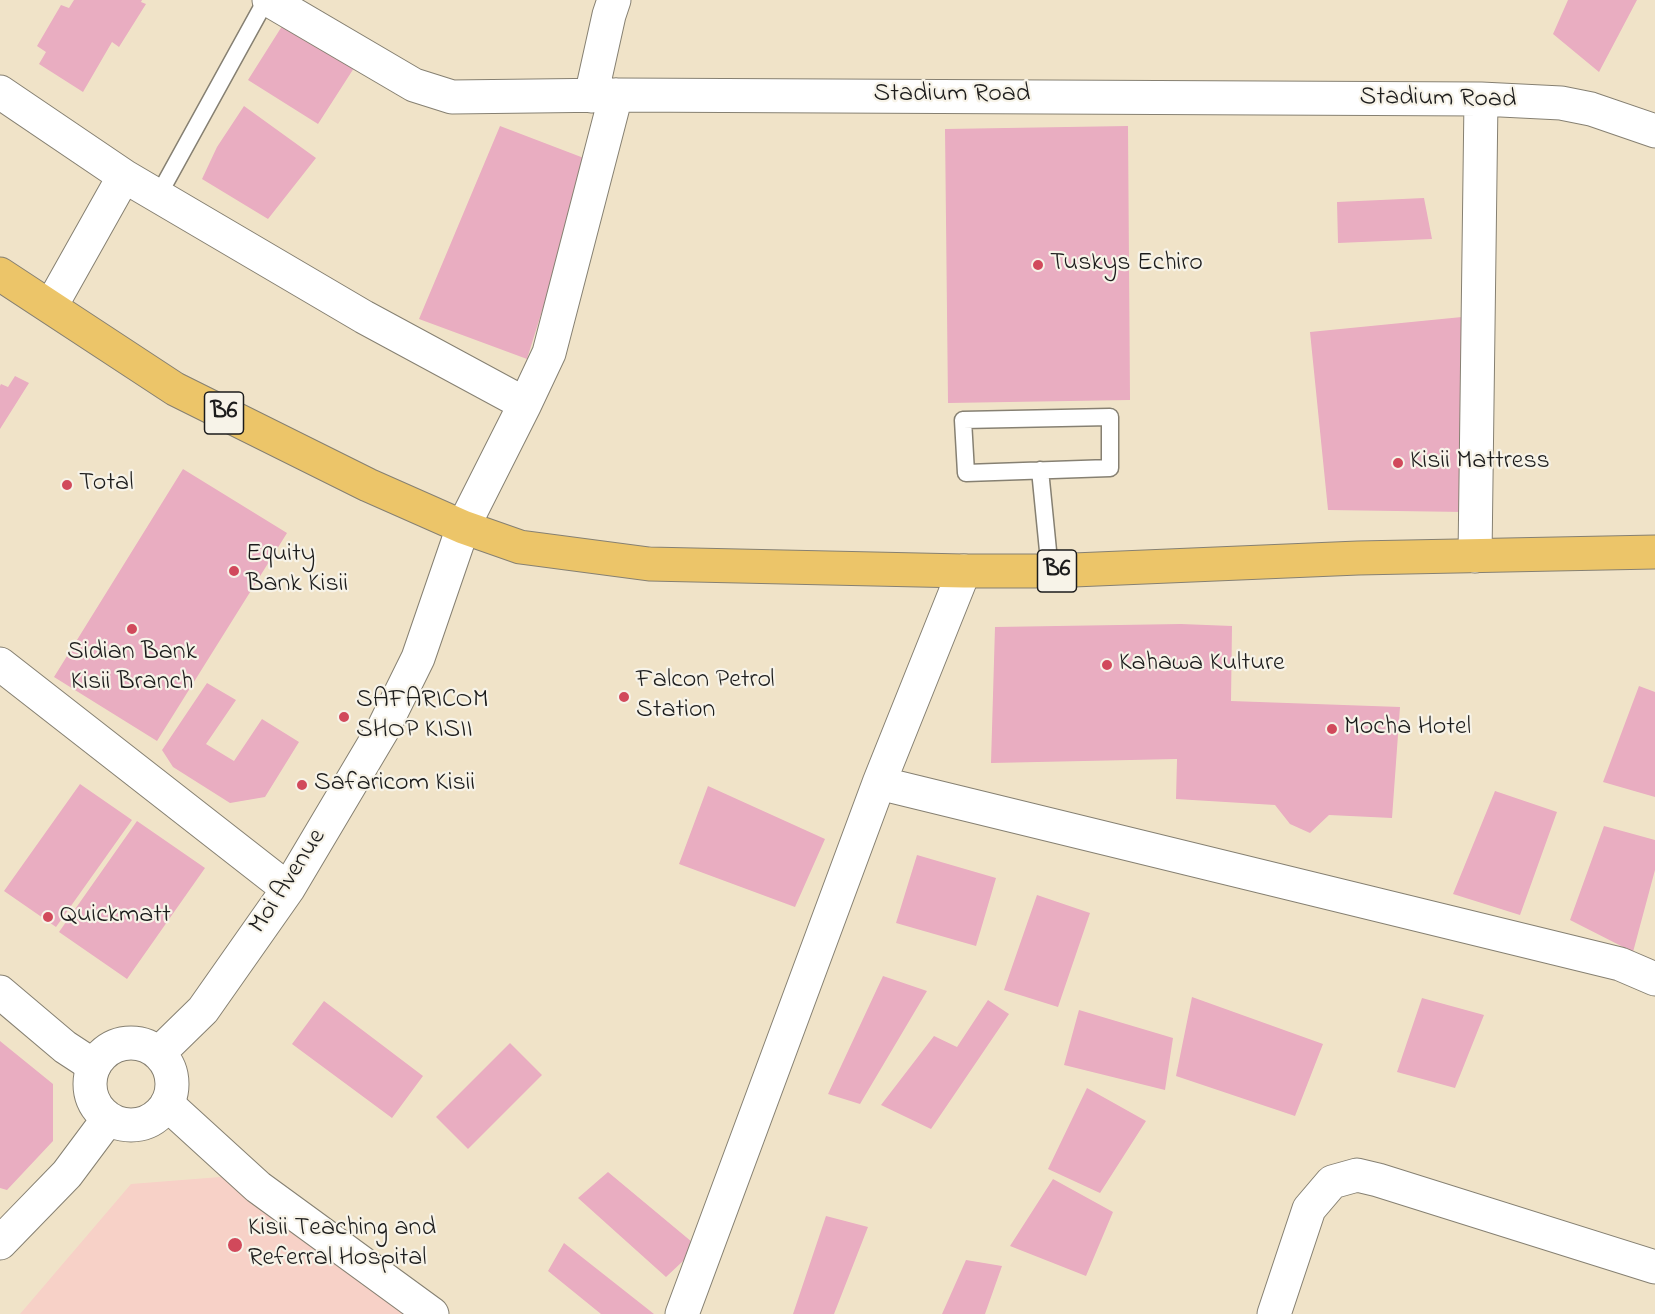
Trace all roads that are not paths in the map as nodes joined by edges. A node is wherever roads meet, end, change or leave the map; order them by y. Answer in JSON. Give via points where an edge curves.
{"nodes":[{"id":1,"x":267,"y":0,"type":"edge"},
{"id":2,"x":614,"y":0,"type":"edge"},
{"id":3,"x":0,"y":92,"type":"edge"},
{"id":4,"x":603,"y":95,"type":"junction"},
{"id":5,"x":1481,"y":99,"type":"junction"},
{"id":6,"x":1655,"y":131,"type":"edge"},
{"id":7,"x":124,"y":176,"type":"junction"},
{"id":8,"x":158,"y":196,"type":"junction"},
{"id":9,"x":0,"y":274,"type":"edge"},
{"id":10,"x":51,"y":306,"type":"junction"},
{"id":11,"x":525,"y":404,"type":"junction"},
{"id":12,"x":1040,"y":470,"type":"junction"},
{"id":13,"x":463,"y":527,"type":"junction"},
{"id":14,"x":1655,"y":552,"type":"edge"},
{"id":15,"x":1475,"y":556,"type":"junction"},
{"id":16,"x":964,"y":571,"type":"junction"},
{"id":17,"x":1050,"y":571,"type":"junction"},
{"id":18,"x":0,"y":664,"type":"edge"},
{"id":19,"x":879,"y":783,"type":"junction"},
{"id":20,"x":288,"y":889,"type":"junction"},
{"id":21,"x":1655,"y":979,"type":"edge"},
{"id":22,"x":0,"y":992,"type":"edge"},
{"id":23,"x":159,"y":1053,"type":"junction"},
{"id":24,"x":94,"y":1066,"type":"junction"},
{"id":25,"x":167,"y":1104,"type":"junction"},
{"id":26,"x":108,"y":1119,"type":"junction"},
{"id":27,"x":0,"y":1244,"type":"edge"},
{"id":28,"x":1654,"y":1262,"type":"edge"},
{"id":29,"x":432,"y":1314,"type":"edge"},
{"id":30,"x":682,"y":1314,"type":"edge"},
{"id":31,"x":1274,"y":1314,"type":"edge"}],
"edges":[{"from":1,"to":4,"type":"street","name":"Stadium Road","via":[[414,85],[452,97]]},
{"from":1,"to":8,"type":"lane"},
{"from":2,"to":4,"type":"street","name":"Moi Avenue","via":[[609,15]]},
{"from":3,"to":7,"type":"street"},
{"from":4,"to":5,"type":"street","name":"Stadium Road"},
{"from":4,"to":11,"type":"street","name":"Moi Avenue","via":[[549,353]]},
{"from":5,"to":6,"type":"street","name":"Stadium Road","via":[[1561,103]]},
{"from":5,"to":15,"type":"street"},
{"from":7,"to":8,"type":"street"},
{"from":7,"to":10,"type":"street"},
{"from":8,"to":11,"type":"street"},
{"from":9,"to":10,"type":"highway","number":"B6"},
{"from":10,"to":13,"type":"highway","number":"B6","via":[[175,389],[368,485]]},
{"from":11,"to":13,"type":"street","name":"Moi Avenue"},
{"from":12,"to":12,"type":"lane","via":[[966,472],[963,420],[1110,417],[1110,468]]},
{"from":12,"to":17,"type":"lane"},
{"from":13,"to":16,"type":"highway","number":"B6","via":[[520,547],[649,564]]},
{"from":13,"to":20,"type":"street","name":"Moi Avenue","via":[[418,658],[383,729]]},
{"from":14,"to":15,"type":"highway","number":"B6"},
{"from":15,"to":17,"type":"highway","number":"B6"},
{"from":16,"to":17,"type":"highway","number":"B6"},
{"from":16,"to":19,"type":"street"},
{"from":18,"to":20,"type":"street"},
{"from":19,"to":21,"type":"street","via":[[1620,964]]},
{"from":19,"to":30,"type":"street"},
{"from":20,"to":23,"type":"street","name":"Moi Avenue","via":[[203,1010]]},
{"from":22,"to":24,"type":"street","via":[[65,1047]]},
{"from":23,"to":24,"type":"street","via":[[134,1043],[120,1044],[107,1050]]},
{"from":23,"to":25,"type":"street","via":[[172,1077]]},
{"from":24,"to":26,"type":"street","via":[[89,1085],[91,1098]]},
{"from":25,"to":26,"type":"street","via":[[147,1123],[120,1125]]},
{"from":25,"to":29,"type":"street","via":[[258,1187]]},
{"from":26,"to":27,"type":"street","via":[[67,1174]]},
{"from":28,"to":31,"type":"street","via":[[1357,1175],[1332,1182],[1309,1209]]}]}
